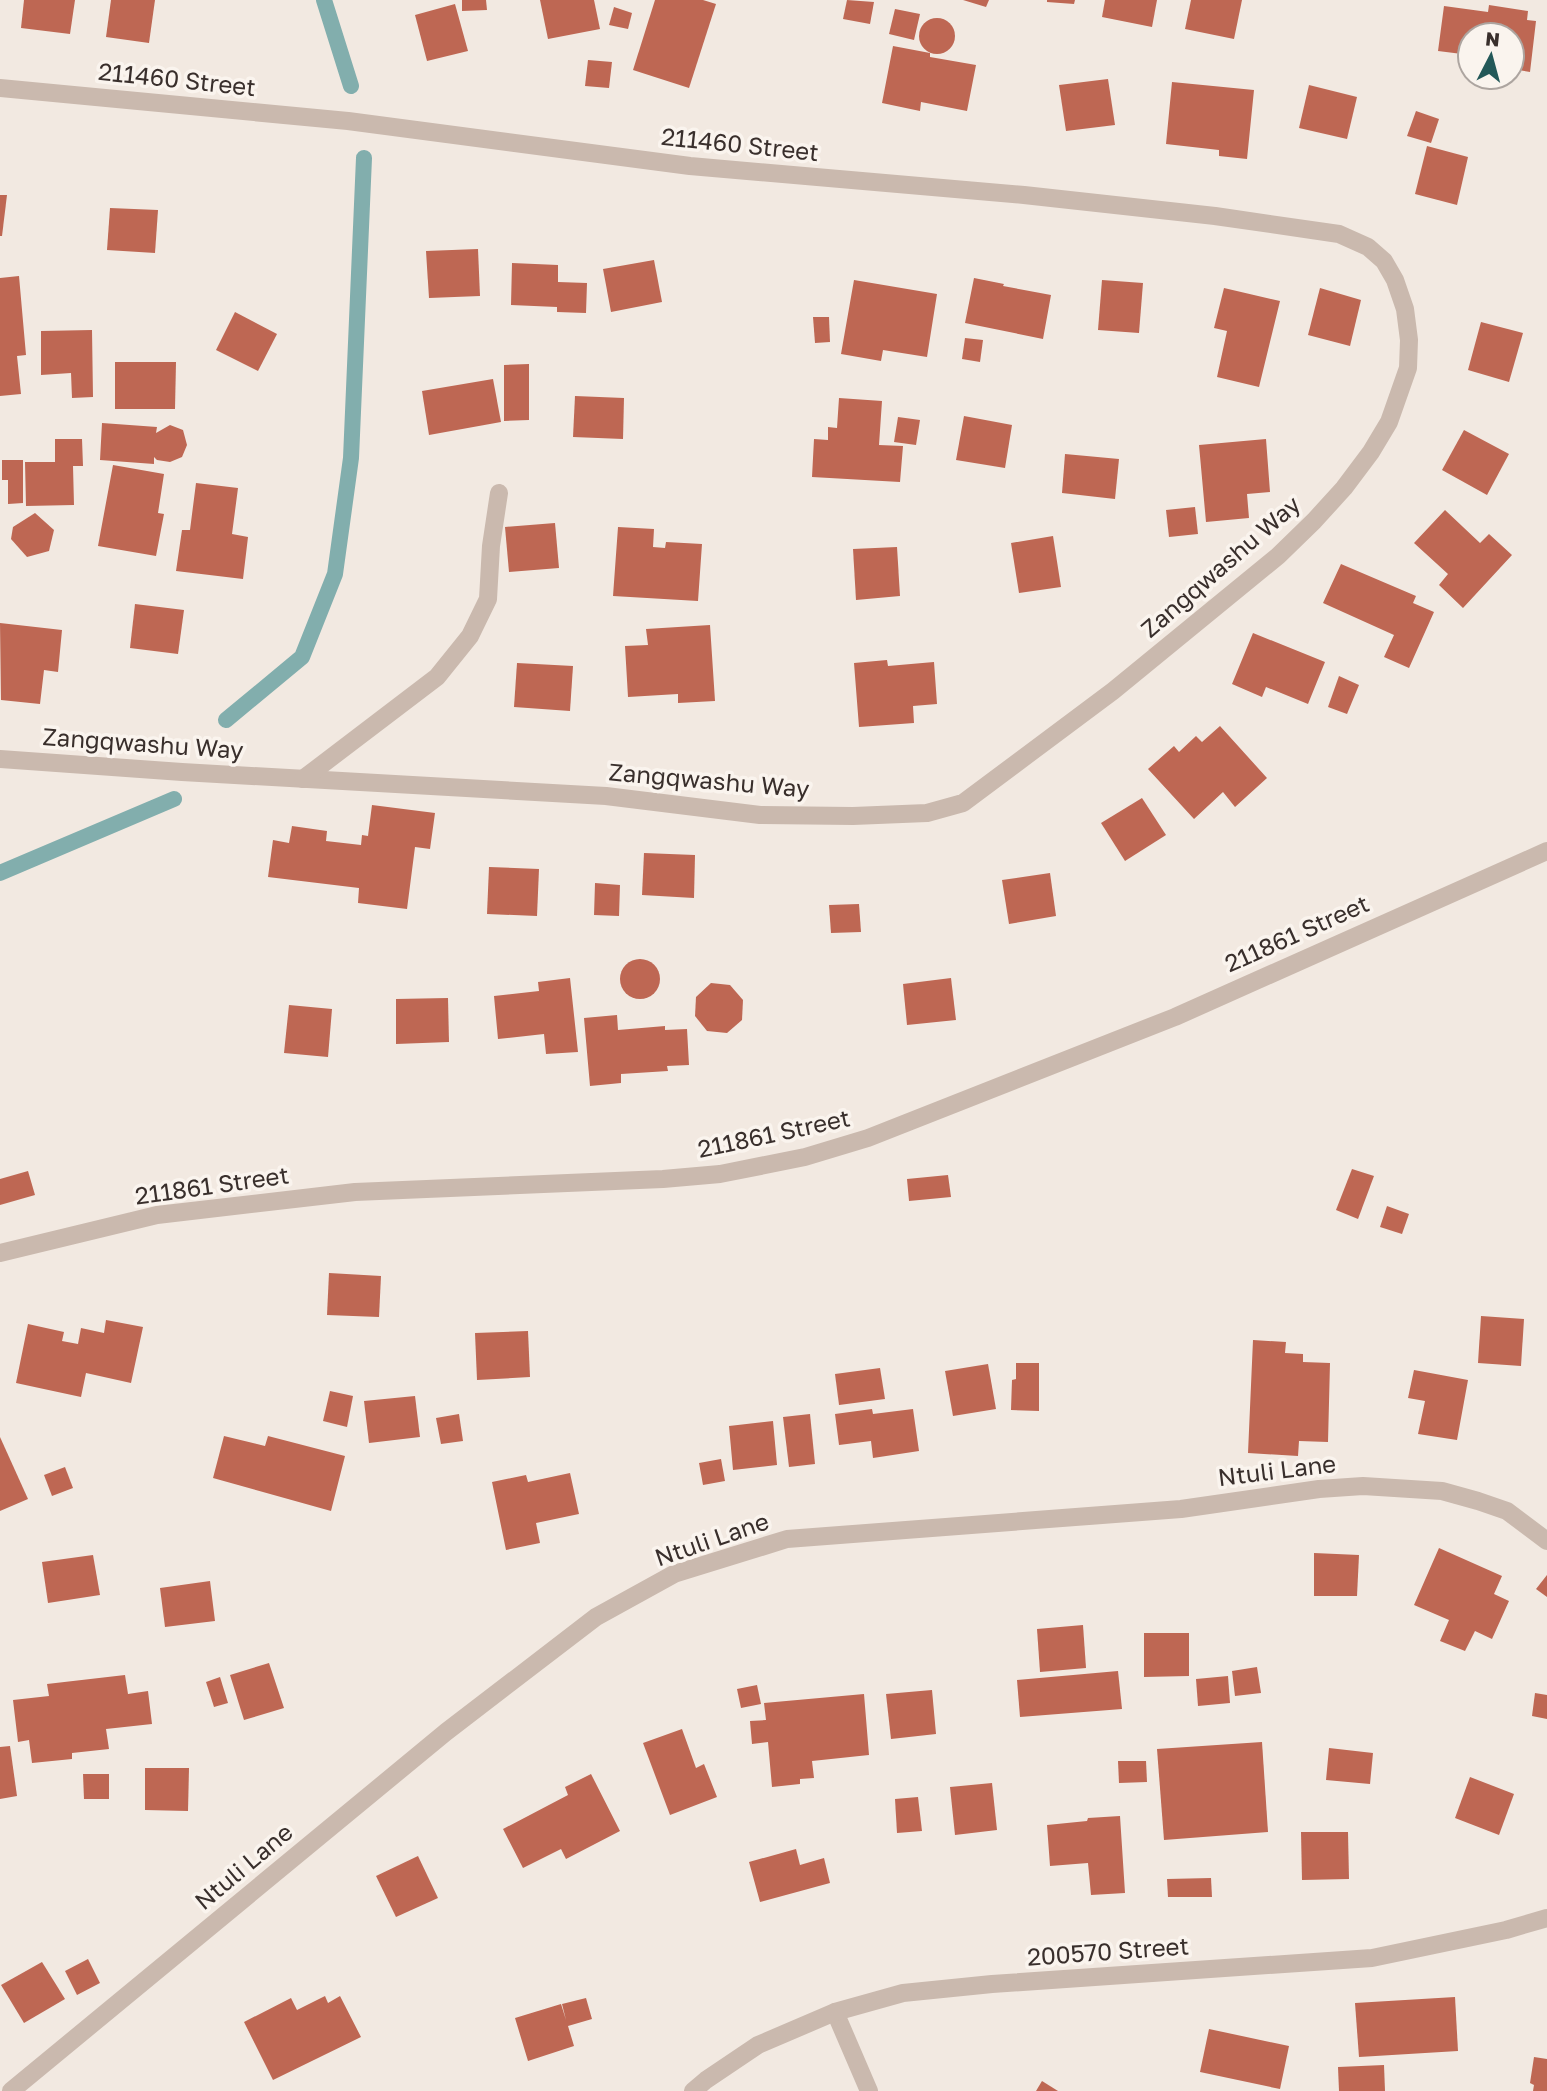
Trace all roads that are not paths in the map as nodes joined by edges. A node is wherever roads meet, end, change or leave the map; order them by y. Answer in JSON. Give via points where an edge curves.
{"nodes":[{"id":1,"x":0,"y":88,"type":"edge"},
{"id":2,"x":1409,"y":340,"type":"joint"},
{"id":3,"x":499,"y":493,"type":"dead end"},
{"id":4,"x":0,"y":759,"type":"edge"},
{"id":5,"x":303,"y":779,"type":"junction"},
{"id":6,"x":1547,"y":850,"type":"edge"},
{"id":7,"x":0,"y":1253,"type":"edge"},
{"id":8,"x":1547,"y":1541,"type":"edge"},
{"id":9,"x":1547,"y":1917,"type":"edge"},
{"id":10,"x":835,"y":2012,"type":"junction"},
{"id":11,"x":11,"y":2091,"type":"edge"},
{"id":12,"x":693,"y":2091,"type":"edge"},
{"id":13,"x":869,"y":2091,"type":"edge"}],
"edges":[{"from":1,"to":2,"type":"street","name":"211460 Street","via":[[348,121],[690,166],[1024,195],[1339,234],[1368,247],[1384,261],[1402,299]]},
{"from":2,"to":5,"type":"street","name":"Zangqwashu Way","via":[[1408,369],[1389,422],[1344,488],[1314,521],[1113,691],[963,803],[927,813],[760,816],[606,796]]},
{"from":3,"to":5,"type":"street","via":[[488,599],[470,636],[437,677]]},
{"from":4,"to":5,"type":"street","name":"Zangqwashu Way"},
{"from":6,"to":7,"type":"street","name":"211861 Street","via":[[1175,1017],[868,1138],[805,1157],[720,1174],[355,1192],[170,1214]]},
{"from":8,"to":11,"type":"street","name":"Ntuli Lane","via":[[1507,1511],[1478,1501],[1442,1492],[1363,1486],[1181,1509],[787,1539],[674,1574],[596,1617],[446,1732]]},
{"from":9,"to":10,"type":"street","name":"200570 Street","via":[[1507,1930],[1372,1958],[903,1993]]},
{"from":10,"to":12,"type":"street","name":"200570 Street","via":[[758,2045]]},
{"from":10,"to":13,"type":"street"}]}
